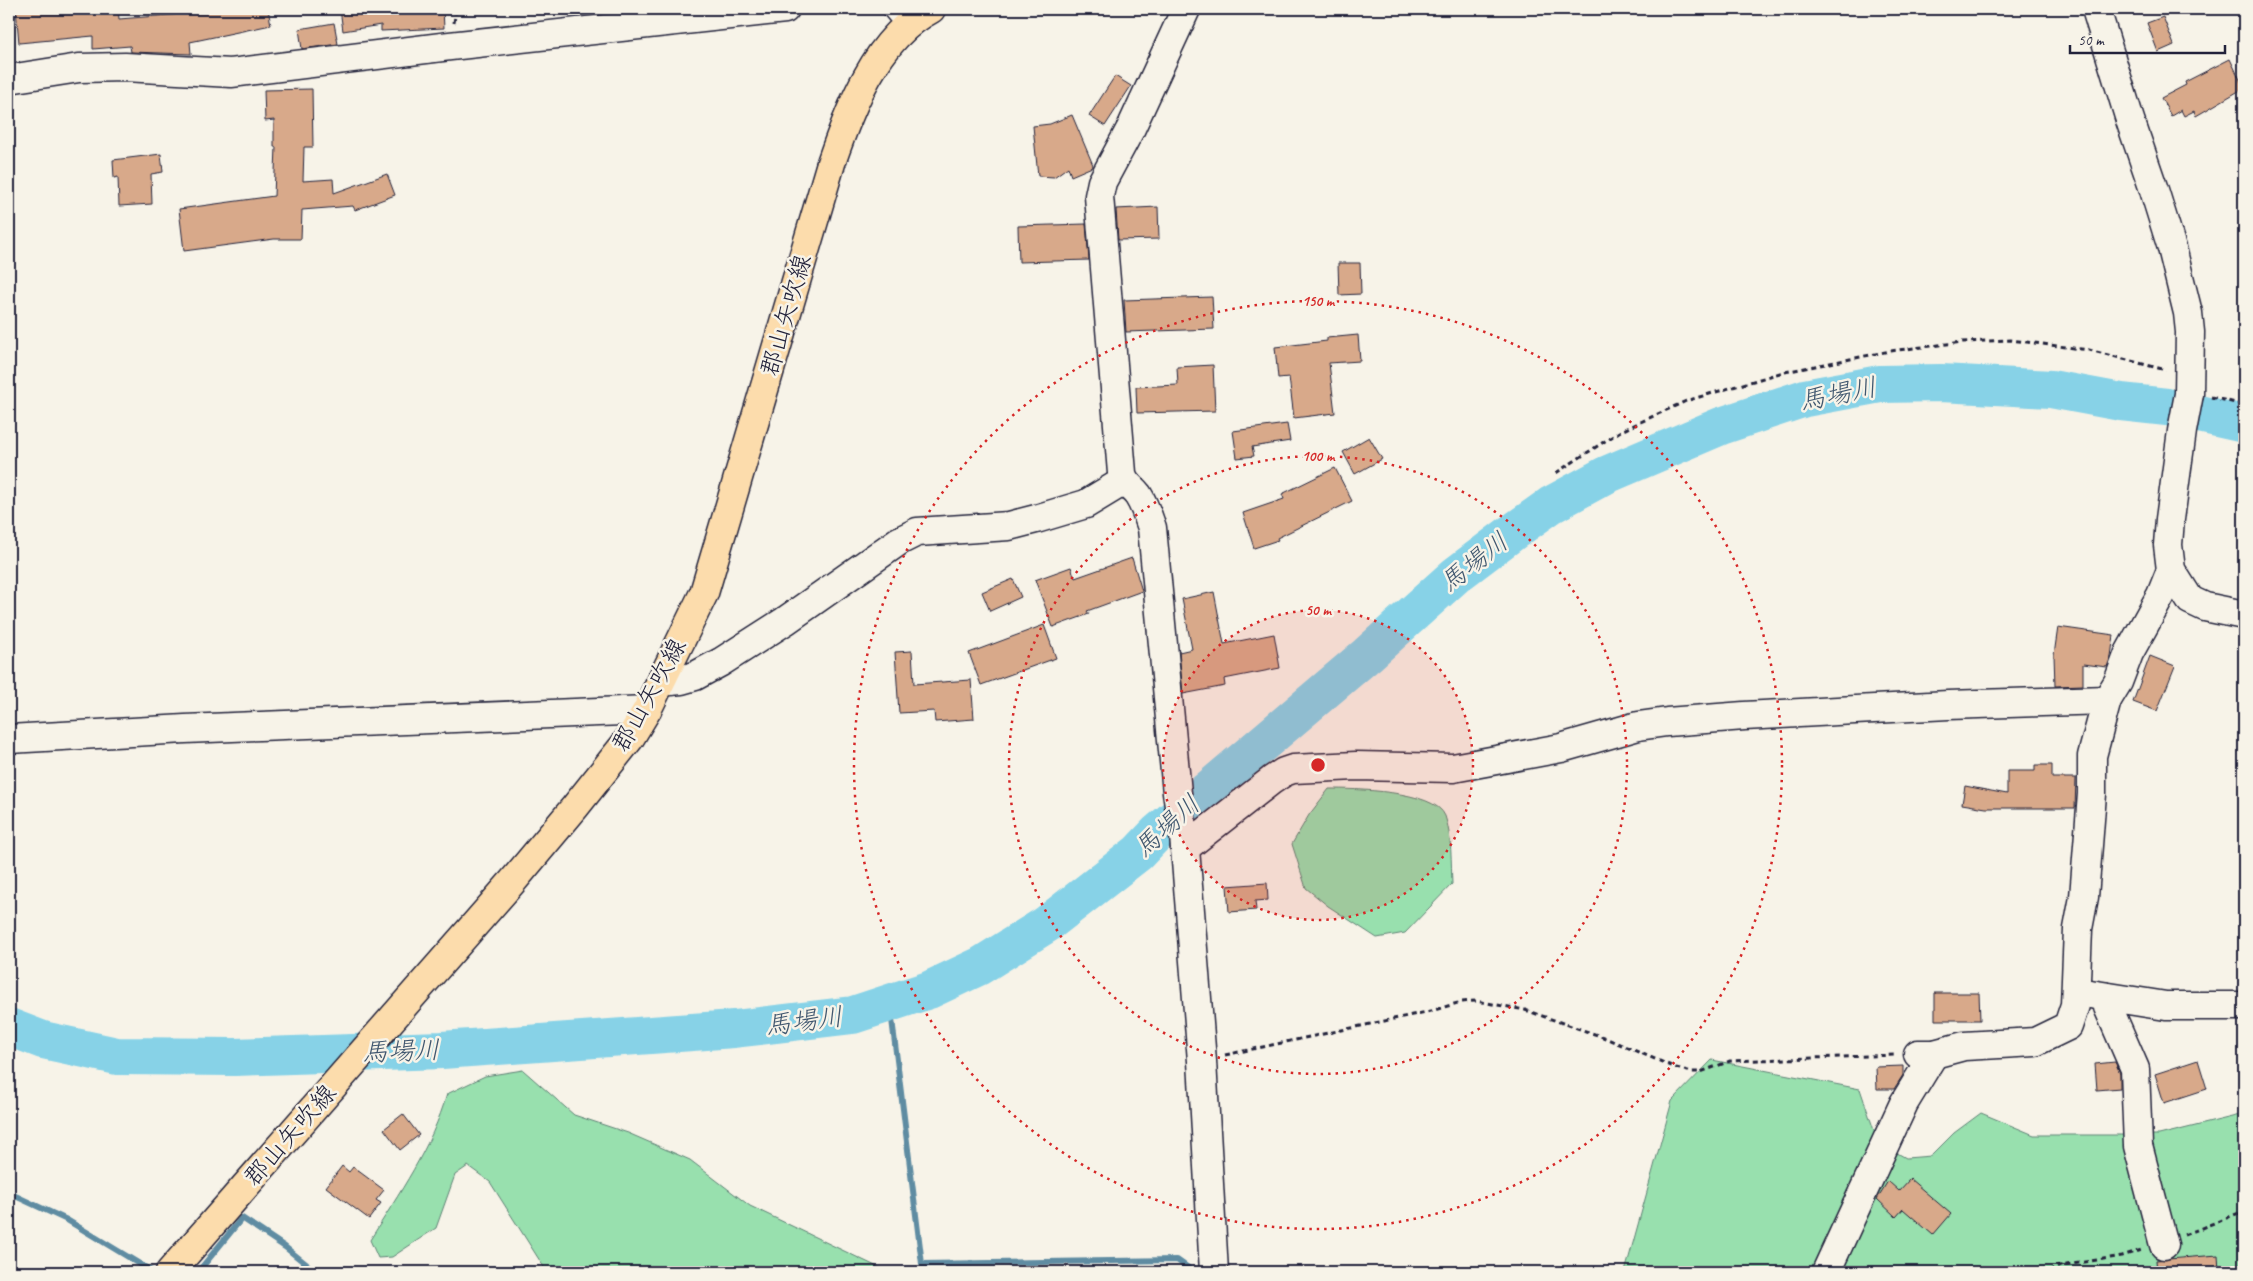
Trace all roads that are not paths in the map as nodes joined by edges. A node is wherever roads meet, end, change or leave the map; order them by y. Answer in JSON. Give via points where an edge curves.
{"nodes":[{"id":1,"x":785,"y":9,"type":"edge"},
{"id":2,"x":1186,"y":9,"type":"edge"},
{"id":3,"x":2096,"y":9,"type":"edge"},
{"id":4,"x":913,"y":13,"type":"edge"},
{"id":5,"x":9,"y":78,"type":"edge"},
{"id":6,"x":1124,"y":482,"type":"junction"},
{"id":7,"x":2171,"y":570,"type":"junction"},
{"id":8,"x":2244,"y":616,"type":"edge"},
{"id":9,"x":660,"y":682,"type":"junction"},
{"id":10,"x":2108,"y":700,"type":"junction"},
{"id":11,"x":647,"y":710,"type":"junction"},
{"id":12,"x":9,"y":739,"type":"edge"},
{"id":13,"x":1184,"y":842,"type":"junction"},
{"id":14,"x":2076,"y":992,"type":"junction"},
{"id":15,"x":2107,"y":997,"type":"junction"},
{"id":16,"x":2244,"y":1006,"type":"edge"},
{"id":17,"x":2164,"y":1245,"type":"dead end"},
{"id":18,"x":170,"y":1272,"type":"edge"},
{"id":19,"x":1214,"y":1272,"type":"edge"},
{"id":20,"x":1826,"y":1272,"type":"edge"}],
"edges":[{"from":1,"to":5,"type":"street","via":[[231,73],[125,67],[79,68]]},
{"from":2,"to":6,"type":"street","via":[[1131,128],[1102,182],[1099,196]]},
{"from":3,"to":7,"type":"street","via":[[2154,190],[2180,280],[2190,332],[2190,386],[2170,519],[2168,545]]},
{"from":4,"to":9,"type":"main road","name":"郡山矢吹線","via":[[862,86],[846,121],[830,164],[704,593]]},
{"from":6,"to":9,"type":"street","via":[[1086,504],[1009,526],[917,532],[899,540],[721,662],[696,676]]},
{"from":6,"to":13,"type":"street","via":[[1147,509],[1152,528]]},
{"from":7,"to":8,"type":"street","via":[[2190,600]]},
{"from":7,"to":10,"type":"street"},
{"from":9,"to":11,"type":"main road","name":"郡山矢吹線"},
{"from":10,"to":13,"type":"street","via":[[1725,717],[1638,726],[1561,748],[1453,768],[1293,768]]},
{"from":10,"to":14,"type":"street","via":[[2092,756],[2092,794],[2084,896],[2078,929]]},
{"from":11,"to":12,"type":"street"},
{"from":11,"to":18,"type":"main road","name":"郡山矢吹線","via":[[630,738],[576,807]]},
{"from":13,"to":19,"type":"street","via":[[1202,1061]]},
{"from":14,"to":15,"type":"street"},
{"from":14,"to":20,"type":"street","via":[[2068,1026],[2035,1042],[1964,1046],[1926,1054]]},
{"from":15,"to":16,"type":"street","via":[[2166,1006]]},
{"from":15,"to":17,"type":"street","via":[[2108,1007],[2136,1069],[2138,1146]]}]}
